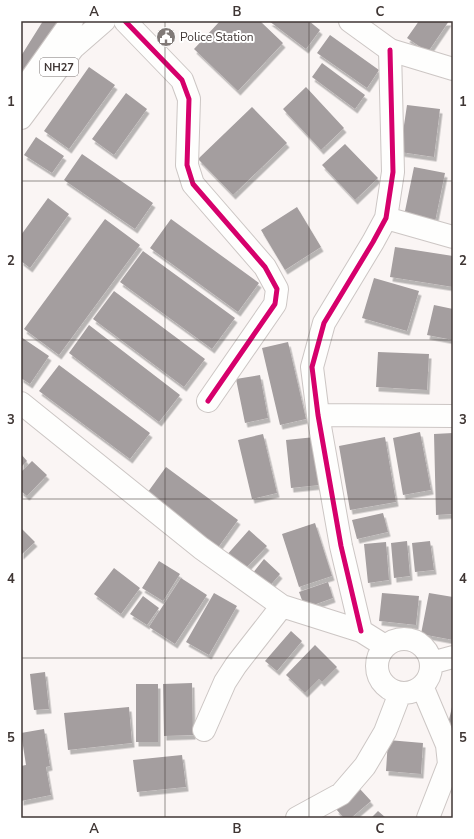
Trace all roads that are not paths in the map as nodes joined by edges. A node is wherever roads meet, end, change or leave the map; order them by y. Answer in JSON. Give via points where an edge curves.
{"nodes":[{"id":1,"x":72,"y":21,"type":"edge"},
{"id":2,"x":104,"y":21,"type":"edge"},
{"id":3,"x":125,"y":21,"type":"edge"},
{"id":4,"x":350,"y":21,"type":"edge"},
{"id":5,"x":390,"y":50,"type":"junction"},
{"id":6,"x":453,"y":69,"type":"edge"},
{"id":7,"x":21,"y":93,"type":"edge"},
{"id":8,"x":21,"y":118,"type":"edge"},
{"id":9,"x":386,"y":218,"type":"junction"},
{"id":10,"x":453,"y":237,"type":"edge"},
{"id":11,"x":208,"y":401,"type":"dead end"},
{"id":12,"x":21,"y":403,"type":"edge"},
{"id":13,"x":318,"y":415,"type":"junction"},
{"id":14,"x":453,"y":416,"type":"edge"},
{"id":15,"x":282,"y":606,"type":"junction"},
{"id":16,"x":362,"y":631,"type":"junction"},
{"id":17,"x":385,"y":646,"type":"junction"},
{"id":18,"x":453,"y":657,"type":"edge"},
{"id":19,"x":431,"y":663,"type":"junction"},
{"id":20,"x":422,"y":686,"type":"junction"},
{"id":21,"x":400,"y":693,"type":"junction"},
{"id":22,"x":204,"y":730,"type":"dead end"},
{"id":23,"x":297,"y":818,"type":"edge"},
{"id":24,"x":428,"y":818,"type":"edge"}],
"edges":[{"from":1,"to":7,"type":"main road","number":"NH27"},
{"from":2,"to":8,"type":"main road","number":"NH27","via":[[73,48]]},
{"from":3,"to":11,"type":"main road","via":[[182,80],[189,99],[187,164],[193,184],[265,267],[278,289],[276,304]]},
{"from":4,"to":5,"type":"main road"},
{"from":5,"to":6,"type":"main road"},
{"from":5,"to":9,"type":"main road","via":[[393,172]]},
{"from":9,"to":10,"type":"main road"},
{"from":9,"to":13,"type":"main road","via":[[324,323],[312,367]]},
{"from":12,"to":15,"type":"main road","via":[[201,548]]},
{"from":13,"to":14,"type":"main road"},
{"from":13,"to":16,"type":"main road","via":[[341,546]]},
{"from":15,"to":16,"type":"main road"},
{"from":15,"to":22,"type":"main road","via":[[224,682]]},
{"from":16,"to":17,"type":"main road"},
{"from":17,"to":19,"type":"main road","via":[[394,640],[413,640],[426,649]]},
{"from":17,"to":21,"type":"main road","via":[[376,662],[377,671],[384,686]]},
{"from":18,"to":19,"type":"main road"},
{"from":19,"to":20,"type":"main road","via":[[431,672]]},
{"from":20,"to":21,"type":"main road","via":[[416,691]]},
{"from":20,"to":24,"type":"main road","via":[[447,746],[449,764]]},
{"from":21,"to":23,"type":"main road","via":[[385,732],[365,766],[341,794]]}]}
